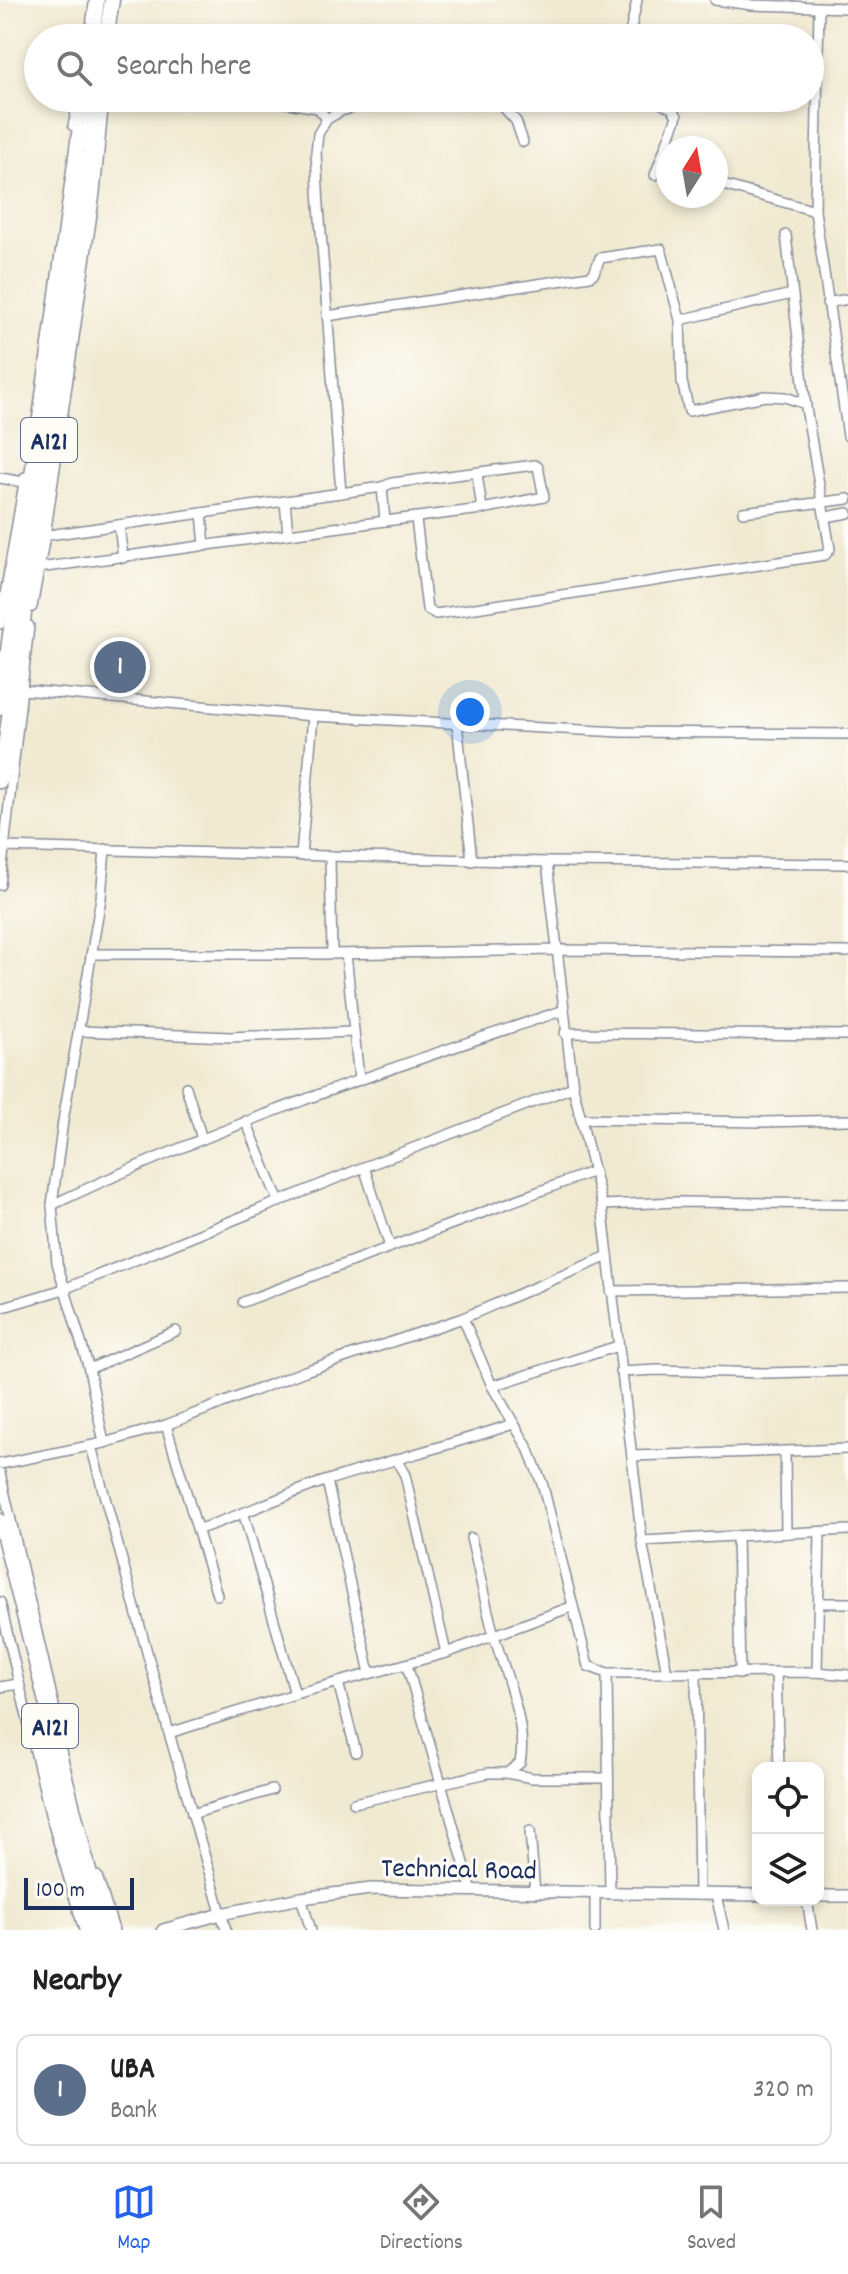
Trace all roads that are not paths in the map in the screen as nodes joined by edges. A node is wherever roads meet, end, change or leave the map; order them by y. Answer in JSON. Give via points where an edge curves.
{"nodes":[{"id":1,"x":97,"y":0,"type":"edge"},
{"id":2,"x":112,"y":0,"type":"edge"},
{"id":3,"x":637,"y":0,"type":"edge"},
{"id":4,"x":715,"y":0,"type":"edge"},
{"id":5,"x":819,"y":8,"type":"junction"},
{"id":6,"x":848,"y":8,"type":"edge"},
{"id":7,"x":94,"y":24,"type":"edge"},
{"id":8,"x":108,"y":24,"type":"edge"},
{"id":9,"x":632,"y":24,"type":"edge"},
{"id":10,"x":819,"y":24,"type":"edge"},
{"id":11,"x":80,"y":112,"type":"edge"},
{"id":12,"x":96,"y":112,"type":"edge"},
{"id":13,"x":103,"y":112,"type":"edge"},
{"id":14,"x":323,"y":112,"type":"edge"},
{"id":15,"x":339,"y":112,"type":"edge"},
{"id":16,"x":508,"y":112,"type":"edge"},
{"id":17,"x":674,"y":112,"type":"edge"},
{"id":18,"x":817,"y":112,"type":"edge"},
{"id":19,"x":327,"y":119,"type":"junction"},
{"id":20,"x":523,"y":142,"type":"dead end"},
{"id":21,"x":655,"y":175,"type":"dead end"},
{"id":22,"x":728,"y":186,"type":"edge"},
{"id":23,"x":815,"y":211,"type":"junction"},
{"id":24,"x":786,"y":235,"type":"dead end"},
{"id":25,"x":792,"y":294,"type":"junction"},
{"id":26,"x":848,"y":299,"type":"edge"},
{"id":27,"x":827,"y":303,"type":"junction"},
{"id":28,"x":327,"y":316,"type":"junction"},
{"id":29,"x":680,"y":320,"type":"junction"},
{"id":30,"x":845,"y":400,"type":"edge"},
{"id":31,"x":806,"y":404,"type":"junction"},
{"id":32,"x":848,"y":436,"type":"edge"},
{"id":33,"x":477,"y":474,"type":"junction"},
{"id":34,"x":0,"y":478,"type":"edge"},
{"id":35,"x":28,"y":482,"type":"junction"},
{"id":36,"x":382,"y":487,"type":"junction"},
{"id":37,"x":341,"y":493,"type":"junction"},
{"id":38,"x":848,"y":499,"type":"edge"},
{"id":39,"x":285,"y":501,"type":"junction"},
{"id":40,"x":823,"y":502,"type":"junction"},
{"id":41,"x":482,"y":509,"type":"junction"},
{"id":42,"x":743,"y":512,"type":"dead end"},
{"id":43,"x":202,"y":513,"type":"junction"},
{"id":44,"x":848,"y":513,"type":"edge"},
{"id":45,"x":826,"y":517,"type":"junction"},
{"id":46,"x":416,"y":519,"type":"junction"},
{"id":47,"x":385,"y":521,"type":"junction"},
{"id":48,"x":119,"y":525,"type":"junction"},
{"id":49,"x":288,"y":534,"type":"junction"},
{"id":50,"x":40,"y":537,"type":"junction"},
{"id":51,"x":205,"y":546,"type":"junction"},
{"id":52,"x":123,"y":558,"type":"junction"},
{"id":53,"x":35,"y":569,"type":"junction"},
{"id":54,"x":0,"y":624,"type":"edge"},
{"id":55,"x":23,"y":690,"type":"junction"},
{"id":56,"x":0,"y":708,"type":"edge"},
{"id":57,"x":313,"y":716,"type":"junction"},
{"id":58,"x":457,"y":723,"type":"junction"},
{"id":59,"x":848,"y":734,"type":"edge"},
{"id":60,"x":0,"y":781,"type":"edge"},
{"id":61,"x":4,"y":847,"type":"junction"},
{"id":62,"x":105,"y":849,"type":"junction"},
{"id":63,"x":301,"y":856,"type":"junction"},
{"id":64,"x":330,"y":857,"type":"junction"},
{"id":65,"x":472,"y":861,"type":"junction"},
{"id":66,"x":547,"y":862,"type":"junction"},
{"id":67,"x":848,"y":864,"type":"edge"},
{"id":68,"x":0,"y":885,"type":"edge"},
{"id":69,"x":558,"y":950,"type":"junction"},
{"id":70,"x":848,"y":952,"type":"edge"},
{"id":71,"x":91,"y":954,"type":"junction"},
{"id":72,"x":332,"y":954,"type":"junction"},
{"id":73,"x":346,"y":954,"type":"junction"},
{"id":74,"x":564,"y":1010,"type":"junction"},
{"id":75,"x":81,"y":1031,"type":"junction"},
{"id":76,"x":353,"y":1032,"type":"junction"},
{"id":77,"x":565,"y":1033,"type":"junction"},
{"id":78,"x":848,"y":1035,"type":"edge"},
{"id":79,"x":359,"y":1079,"type":"junction"},
{"id":80,"x":186,"y":1087,"type":"dead end"},
{"id":81,"x":573,"y":1087,"type":"junction"},
{"id":82,"x":582,"y":1119,"type":"junction"},
{"id":83,"x":848,"y":1120,"type":"edge"},
{"id":84,"x":246,"y":1121,"type":"junction"},
{"id":85,"x":202,"y":1139,"type":"junction"},
{"id":86,"x":364,"y":1167,"type":"junction"},
{"id":87,"x":594,"y":1171,"type":"junction"},
{"id":88,"x":279,"y":1202,"type":"junction"},
{"id":89,"x":848,"y":1204,"type":"edge"},
{"id":90,"x":52,"y":1205,"type":"junction"},
{"id":91,"x":602,"y":1205,"type":"junction"},
{"id":92,"x":390,"y":1247,"type":"junction"},
{"id":93,"x":608,"y":1256,"type":"junction"},
{"id":94,"x":848,"y":1288,"type":"edge"},
{"id":95,"x":64,"y":1289,"type":"junction"},
{"id":96,"x":611,"y":1291,"type":"junction"},
{"id":97,"x":243,"y":1302,"type":"dead end"},
{"id":98,"x":0,"y":1308,"type":"edge"},
{"id":99,"x":463,"y":1318,"type":"junction"},
{"id":100,"x":176,"y":1331,"type":"dead end"},
{"id":101,"x":618,"y":1346,"type":"junction"},
{"id":102,"x":89,"y":1369,"type":"junction"},
{"id":103,"x":848,"y":1371,"type":"edge"},
{"id":104,"x":620,"y":1372,"type":"junction"},
{"id":105,"x":492,"y":1386,"type":"junction"},
{"id":106,"x":513,"y":1424,"type":"junction"},
{"id":107,"x":166,"y":1425,"type":"junction"},
{"id":108,"x":104,"y":1443,"type":"junction"},
{"id":109,"x":91,"y":1446,"type":"junction"},
{"id":110,"x":848,"y":1449,"type":"edge"},
{"id":111,"x":785,"y":1452,"type":"junction"},
{"id":112,"x":632,"y":1456,"type":"junction"},
{"id":113,"x":397,"y":1461,"type":"junction"},
{"id":114,"x":0,"y":1464,"type":"edge"},
{"id":115,"x":0,"y":1473,"type":"edge"},
{"id":116,"x":327,"y":1481,"type":"junction"},
{"id":117,"x":244,"y":1515,"type":"junction"},
{"id":118,"x":0,"y":1521,"type":"edge"},
{"id":119,"x":199,"y":1529,"type":"junction"},
{"id":120,"x":848,"y":1530,"type":"edge"},
{"id":121,"x":820,"y":1532,"type":"junction"},
{"id":122,"x":786,"y":1533,"type":"junction"},
{"id":123,"x":737,"y":1536,"type":"junction"},
{"id":124,"x":471,"y":1538,"type":"dead end"},
{"id":125,"x":642,"y":1541,"type":"junction"},
{"id":126,"x":0,"y":1559,"type":"edge"},
{"id":127,"x":217,"y":1595,"type":"dead end"},
{"id":128,"x":0,"y":1602,"type":"edge"},
{"id":129,"x":819,"y":1603,"type":"junction"},
{"id":130,"x":848,"y":1603,"type":"edge"},
{"id":131,"x":571,"y":1607,"type":"junction"},
{"id":132,"x":494,"y":1635,"type":"junction"},
{"id":133,"x":446,"y":1653,"type":"junction"},
{"id":134,"x":407,"y":1665,"type":"junction"},
{"id":135,"x":817,"y":1672,"type":"junction"},
{"id":136,"x":370,"y":1673,"type":"junction"},
{"id":137,"x":607,"y":1673,"type":"junction"},
{"id":138,"x":667,"y":1673,"type":"junction"},
{"id":139,"x":696,"y":1673,"type":"junction"},
{"id":140,"x":776,"y":1673,"type":"junction"},
{"id":141,"x":740,"y":1674,"type":"junction"},
{"id":142,"x":848,"y":1675,"type":"edge"},
{"id":143,"x":338,"y":1682,"type":"junction"},
{"id":144,"x":19,"y":1684,"type":"junction"},
{"id":145,"x":0,"y":1687,"type":"edge"},
{"id":146,"x":295,"y":1694,"type":"junction"},
{"id":147,"x":54,"y":1725,"type":"junction"},
{"id":148,"x":169,"y":1733,"type":"junction"},
{"id":149,"x":356,"y":1752,"type":"dead end"},
{"id":150,"x":779,"y":1762,"type":"edge"},
{"id":151,"x":507,"y":1773,"type":"junction"},
{"id":152,"x":608,"y":1778,"type":"junction"},
{"id":153,"x":440,"y":1784,"type":"junction"},
{"id":154,"x":272,"y":1790,"type":"dead end"},
{"id":155,"x":354,"y":1803,"type":"dead end"},
{"id":156,"x":192,"y":1814,"type":"junction"},
{"id":157,"x":530,"y":1831,"type":"dead end"},
{"id":158,"x":472,"y":1891,"type":"junction"},
{"id":159,"x":535,"y":1893,"type":"junction"},
{"id":160,"x":595,"y":1894,"type":"junction"},
{"id":161,"x":610,"y":1894,"type":"junction"},
{"id":162,"x":699,"y":1895,"type":"junction"},
{"id":163,"x":716,"y":1895,"type":"junction"},
{"id":164,"x":752,"y":1895,"type":"edge"},
{"id":165,"x":824,"y":1896,"type":"edge"},
{"id":166,"x":848,"y":1896,"type":"edge"},
{"id":167,"x":301,"y":1898,"type":"junction"},
{"id":168,"x":808,"y":1906,"type":"edge"},
{"id":169,"x":221,"y":1914,"type":"junction"},
{"id":170,"x":84,"y":1930,"type":"edge"},
{"id":171,"x":94,"y":1930,"type":"edge"},
{"id":172,"x":104,"y":1930,"type":"edge"},
{"id":173,"x":114,"y":1930,"type":"edge"},
{"id":174,"x":163,"y":1930,"type":"edge"},
{"id":175,"x":226,"y":1930,"type":"edge"},
{"id":176,"x":311,"y":1930,"type":"edge"},
{"id":177,"x":595,"y":1930,"type":"edge"},
{"id":178,"x":724,"y":1930,"type":"edge"},
{"id":179,"x":812,"y":1930,"type":"edge"}],
"edges":[{"from":1,"to":7,"type":"highway"},
{"from":2,"to":8,"type":"highway"},
{"from":3,"to":9,"type":"street"},
{"from":4,"to":5,"type":"street"},
{"from":5,"to":6,"type":"street"},
{"from":5,"to":10,"type":"street"},
{"from":11,"to":35,"type":"highway","number":"A121"},
{"from":12,"to":50,"type":"highway","number":"A121"},
{"from":13,"to":50,"type":"street","via":[[95,193]]},
{"from":14,"to":19,"type":"street"},
{"from":15,"to":19,"type":"street"},
{"from":16,"to":20,"type":"street"},
{"from":17,"to":21,"type":"street"},
{"from":18,"to":23,"type":"street"},
{"from":19,"to":28,"type":"street","via":[[316,152]]},
{"from":22,"to":23,"type":"street"},
{"from":23,"to":27,"type":"street"},
{"from":24,"to":25,"type":"street"},
{"from":25,"to":29,"type":"street"},
{"from":25,"to":31,"type":"street"},
{"from":26,"to":27,"type":"street"},
{"from":27,"to":30,"type":"street"},
{"from":28,"to":29,"type":"street","via":[[590,276],[600,258],[661,249]]},
{"from":28,"to":37,"type":"street"},
{"from":29,"to":31,"type":"street","via":[[682,382],[689,411],[765,396]]},
{"from":30,"to":32,"type":"street"},
{"from":31,"to":40,"type":"street"},
{"from":33,"to":36,"type":"street"},
{"from":33,"to":41,"type":"street"},
{"from":33,"to":41,"type":"street","via":[[535,465],[544,497]]},
{"from":34,"to":35,"type":"street"},
{"from":35,"to":54,"type":"street"},
{"from":35,"to":56,"type":"highway","number":"A121"},
{"from":36,"to":37,"type":"street"},
{"from":36,"to":47,"type":"street"},
{"from":37,"to":39,"type":"street"},
{"from":38,"to":40,"type":"street"},
{"from":39,"to":43,"type":"street"},
{"from":39,"to":49,"type":"street"},
{"from":40,"to":42,"type":"street"},
{"from":40,"to":45,"type":"street"},
{"from":41,"to":46,"type":"street"},
{"from":43,"to":48,"type":"street"},
{"from":43,"to":51,"type":"street"},
{"from":44,"to":45,"type":"street"},
{"from":45,"to":46,"type":"street","via":[[830,549],[821,557],[436,614],[427,609]]},
{"from":46,"to":47,"type":"street"},
{"from":47,"to":49,"type":"street"},
{"from":48,"to":50,"type":"street"},
{"from":48,"to":52,"type":"street"},
{"from":49,"to":51,"type":"street"},
{"from":50,"to":53,"type":"highway","number":"A121"},
{"from":51,"to":52,"type":"street"},
{"from":52,"to":53,"type":"street"},
{"from":53,"to":55,"type":"street"},
{"from":53,"to":60,"type":"highway","number":"A121"},
{"from":55,"to":57,"type":"street"},
{"from":55,"to":61,"type":"street"},
{"from":57,"to":58,"type":"street"},
{"from":57,"to":63,"type":"street"},
{"from":58,"to":59,"type":"street","via":[[621,732]]},
{"from":58,"to":65,"type":"street"},
{"from":61,"to":62,"type":"street"},
{"from":61,"to":68,"type":"street"},
{"from":62,"to":63,"type":"street"},
{"from":62,"to":71,"type":"street"},
{"from":63,"to":64,"type":"street"},
{"from":64,"to":65,"type":"street"},
{"from":64,"to":72,"type":"street"},
{"from":65,"to":66,"type":"street"},
{"from":66,"to":67,"type":"street"},
{"from":66,"to":69,"type":"street"},
{"from":69,"to":70,"type":"street"},
{"from":69,"to":73,"type":"street"},
{"from":69,"to":74,"type":"street"},
{"from":71,"to":72,"type":"street"},
{"from":71,"to":75,"type":"street"},
{"from":72,"to":73,"type":"street"},
{"from":73,"to":76,"type":"street"},
{"from":74,"to":77,"type":"street"},
{"from":74,"to":79,"type":"street"},
{"from":75,"to":76,"type":"street","via":[[230,1037]]},
{"from":75,"to":90,"type":"street"},
{"from":76,"to":79,"type":"street"},
{"from":77,"to":78,"type":"street"},
{"from":77,"to":81,"type":"street"},
{"from":79,"to":84,"type":"street"},
{"from":80,"to":85,"type":"street"},
{"from":81,"to":82,"type":"street"},
{"from":81,"to":86,"type":"street"},
{"from":82,"to":83,"type":"street"},
{"from":82,"to":87,"type":"street"},
{"from":84,"to":85,"type":"street"},
{"from":84,"to":88,"type":"street"},
{"from":85,"to":90,"type":"street"},
{"from":86,"to":88,"type":"street"},
{"from":86,"to":92,"type":"street"},
{"from":87,"to":91,"type":"street"},
{"from":87,"to":92,"type":"street"},
{"from":88,"to":95,"type":"street"},
{"from":89,"to":91,"type":"street"},
{"from":90,"to":95,"type":"street"},
{"from":91,"to":93,"type":"street"},
{"from":92,"to":97,"type":"street"},
{"from":93,"to":96,"type":"street"},
{"from":93,"to":99,"type":"street"},
{"from":94,"to":96,"type":"street"},
{"from":95,"to":98,"type":"street"},
{"from":95,"to":102,"type":"street"},
{"from":96,"to":101,"type":"street"},
{"from":99,"to":105,"type":"street"},
{"from":99,"to":107,"type":"street"},
{"from":100,"to":102,"type":"street"},
{"from":101,"to":104,"type":"street"},
{"from":101,"to":105,"type":"street"},
{"from":102,"to":108,"type":"street"},
{"from":103,"to":104,"type":"street"},
{"from":104,"to":112,"type":"street"},
{"from":105,"to":106,"type":"street"},
{"from":106,"to":113,"type":"street"},
{"from":106,"to":131,"type":"street","via":[[543,1486]]},
{"from":107,"to":108,"type":"street"},
{"from":107,"to":119,"type":"street"},
{"from":108,"to":109,"type":"street"},
{"from":109,"to":114,"type":"street"},
{"from":109,"to":148,"type":"street"},
{"from":110,"to":111,"type":"street"},
{"from":111,"to":112,"type":"street"},
{"from":111,"to":122,"type":"street"},
{"from":112,"to":125,"type":"street"},
{"from":113,"to":116,"type":"street"},
{"from":113,"to":133,"type":"street","via":[[405,1475]]},
{"from":115,"to":147,"type":"street"},
{"from":116,"to":117,"type":"street"},
{"from":116,"to":136,"type":"street"},
{"from":117,"to":119,"type":"street"},
{"from":117,"to":146,"type":"street"},
{"from":118,"to":147,"type":"highway","number":"A121"},
{"from":119,"to":127,"type":"street"},
{"from":120,"to":121,"type":"street"},
{"from":121,"to":122,"type":"street"},
{"from":121,"to":129,"type":"street"},
{"from":122,"to":123,"type":"street"},
{"from":123,"to":125,"type":"street"},
{"from":123,"to":141,"type":"street"},
{"from":124,"to":132,"type":"street"},
{"from":125,"to":138,"type":"street"},
{"from":126,"to":171,"type":"highway","number":"A121"},
{"from":128,"to":144,"type":"street"},
{"from":129,"to":130,"type":"street"},
{"from":129,"to":135,"type":"street"},
{"from":131,"to":132,"type":"street"},
{"from":131,"to":137,"type":"street","via":[[588,1666]]},
{"from":132,"to":133,"type":"street"},
{"from":132,"to":151,"type":"street","via":[[521,1739],[520,1763]]},
{"from":133,"to":134,"type":"street"},
{"from":134,"to":136,"type":"street"},
{"from":134,"to":153,"type":"street"},
{"from":135,"to":140,"type":"street"},
{"from":135,"to":142,"type":"street"},
{"from":136,"to":143,"type":"street"},
{"from":137,"to":138,"type":"street"},
{"from":137,"to":152,"type":"street"},
{"from":138,"to":139,"type":"street"},
{"from":139,"to":141,"type":"street"},
{"from":139,"to":162,"type":"street"},
{"from":140,"to":141,"type":"street"},
{"from":140,"to":150,"type":"street"},
{"from":143,"to":146,"type":"street"},
{"from":143,"to":149,"type":"street"},
{"from":144,"to":145,"type":"street"},
{"from":144,"to":170,"type":"street"},
{"from":146,"to":148,"type":"street"},
{"from":147,"to":172,"type":"highway","number":"A121"},
{"from":147,"to":173,"type":"street"},
{"from":148,"to":156,"type":"street"},
{"from":151,"to":152,"type":"street"},
{"from":151,"to":153,"type":"street"},
{"from":152,"to":161,"type":"street"},
{"from":153,"to":155,"type":"street"},
{"from":153,"to":158,"type":"street"},
{"from":154,"to":156,"type":"street"},
{"from":156,"to":169,"type":"street"},
{"from":157,"to":159,"type":"street"},
{"from":158,"to":159,"type":"street","name":"Technical Road"},
{"from":158,"to":167,"type":"street","name":"Technical Road","via":[[371,1889]]},
{"from":159,"to":160,"type":"street","name":"Technical Road"},
{"from":160,"to":161,"type":"street","name":"Technical Road"},
{"from":160,"to":177,"type":"street"},
{"from":161,"to":162,"type":"street","name":"Technical Road"},
{"from":162,"to":163,"type":"street","name":"Technical Road"},
{"from":163,"to":164,"type":"street","name":"Technical Road"},
{"from":163,"to":178,"type":"street"},
{"from":165,"to":166,"type":"street"},
{"from":167,"to":169,"type":"street","name":"Technical Road"},
{"from":167,"to":176,"type":"street"},
{"from":168,"to":179,"type":"street"},
{"from":169,"to":174,"type":"street","name":"Technical Road"},
{"from":169,"to":175,"type":"street"}]}
